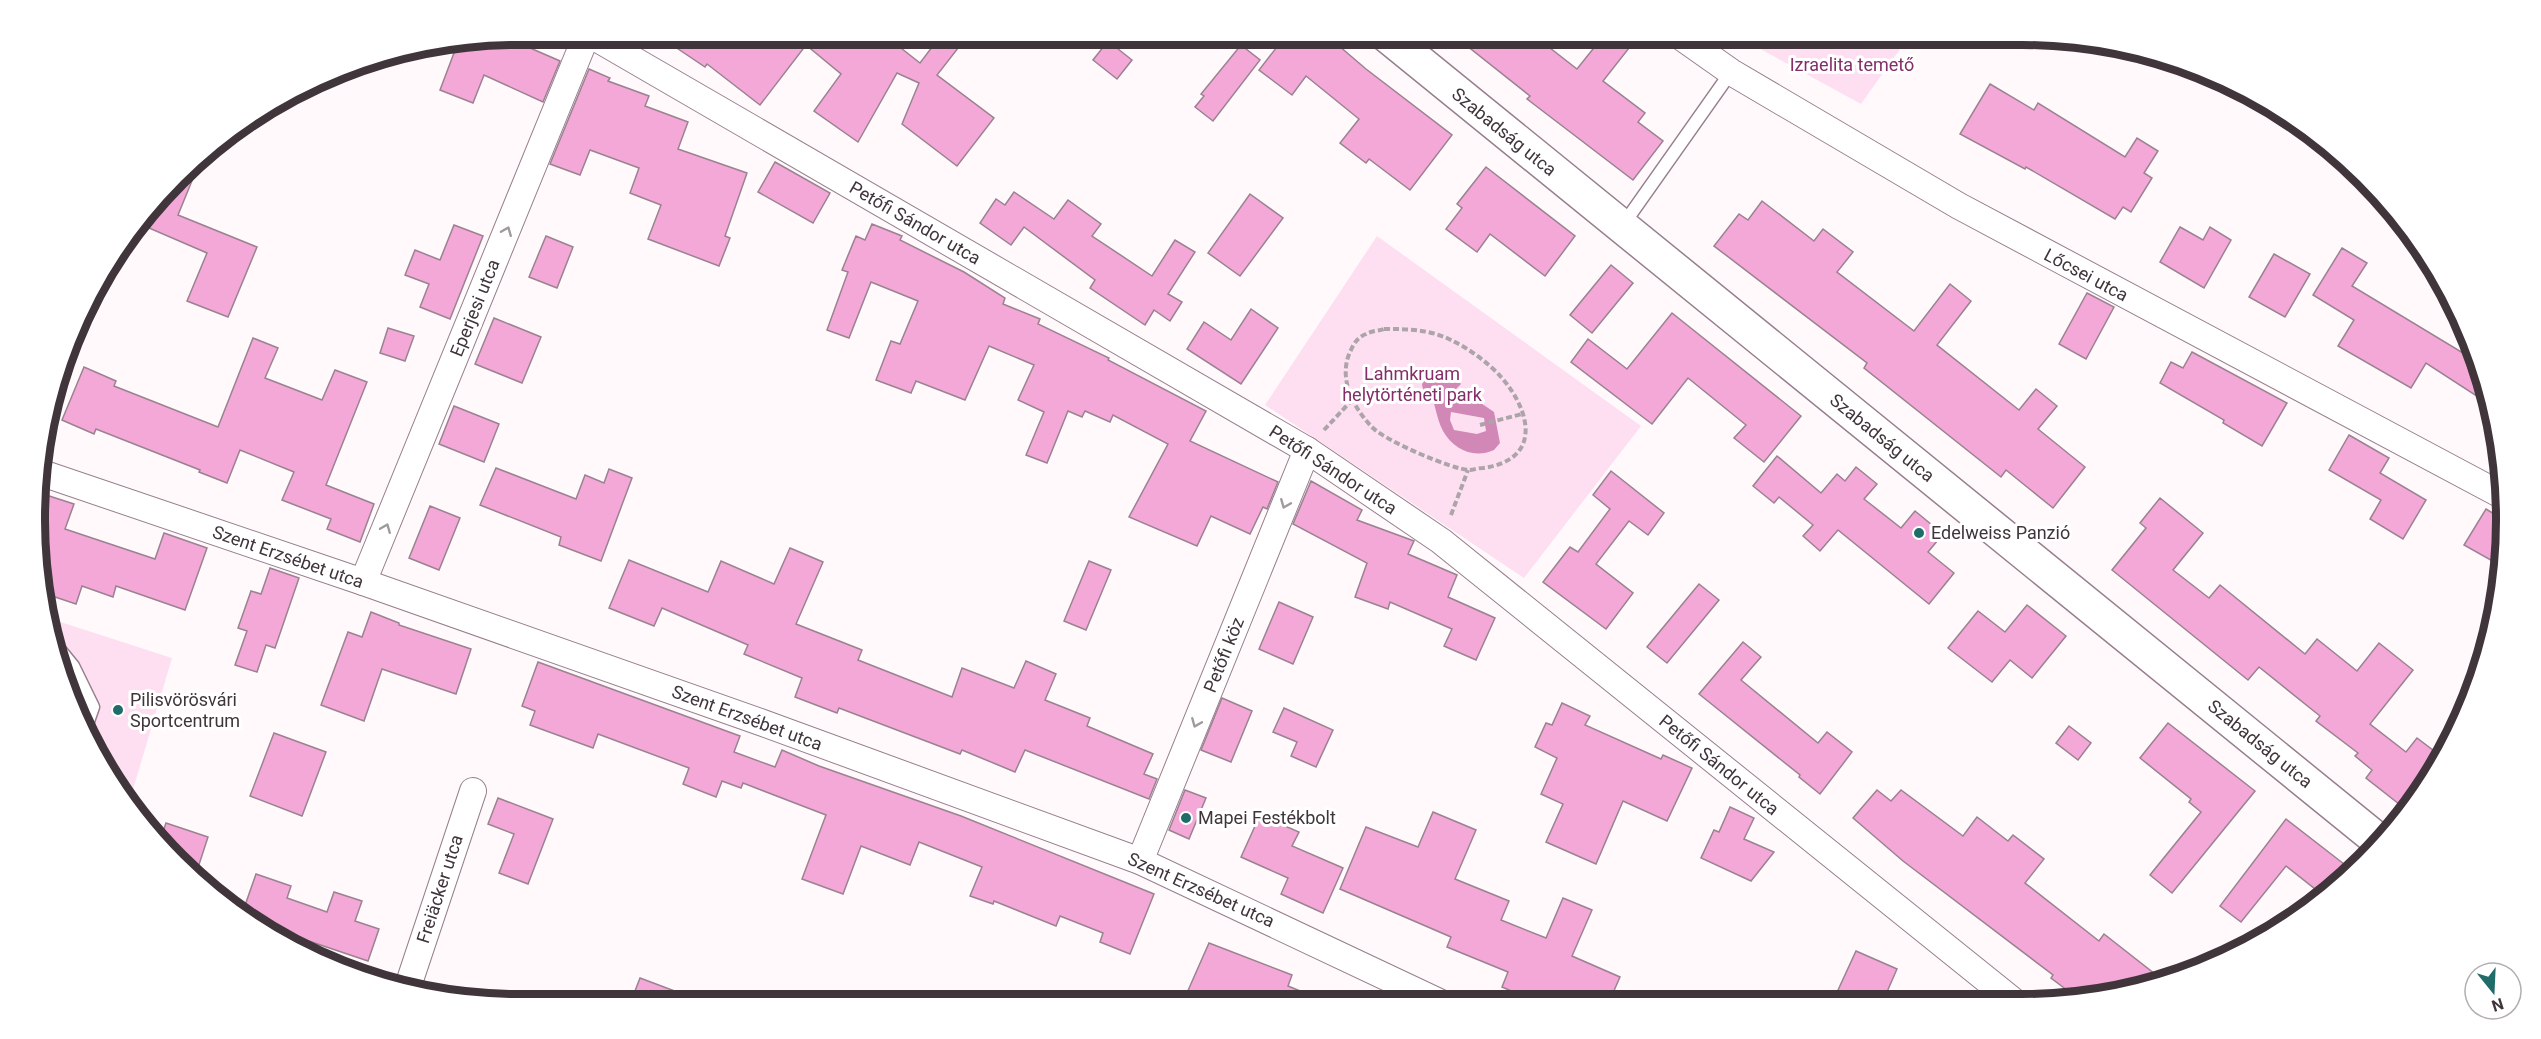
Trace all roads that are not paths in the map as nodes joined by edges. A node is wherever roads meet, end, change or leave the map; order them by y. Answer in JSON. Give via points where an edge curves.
{"nodes":[{"id":1,"x":583,"y":45,"type":"edge"},
{"id":2,"x":607,"y":45,"type":"edge"},
{"id":3,"x":1398,"y":45,"type":"edge"},
{"id":4,"x":1693,"y":45,"type":"edge"},
{"id":5,"x":1731,"y":72,"type":"junction"},
{"id":6,"x":1621,"y":227,"type":"junction"},
{"id":7,"x":1307,"y":450,"type":"junction"},
{"id":8,"x":47,"y":475,"type":"edge"},
{"id":9,"x":2495,"y":492,"type":"edge"},
{"id":10,"x":363,"y":582,"type":"junction"},
{"id":11,"x":66,"y":657,"type":"edge"},
{"id":12,"x":89,"y":718,"type":"edge"},
{"id":13,"x":473,"y":791,"type":"dead end"},
{"id":14,"x":2374,"y":837,"type":"edge"},
{"id":15,"x":1140,"y":861,"type":"junction"},
{"id":16,"x":410,"y":981,"type":"edge"},
{"id":17,"x":1404,"y":994,"type":"edge"},
{"id":18,"x":2005,"y":994,"type":"edge"}],
"edges":[{"from":10,"to":1,"type":"street","name":"Eperjesi utca","one_way":true},
{"from":2,"to":7,"type":"street","name":"Petőfi Sándor utca"},
{"from":3,"to":6,"type":"street","name":"Szabadság utca"},
{"from":4,"to":5,"type":"street","name":"Lőcsei utca"},
{"from":5,"to":6,"type":"lane"},
{"from":5,"to":9,"type":"street","name":"Lőcsei utca","via":[[1959,206]]},
{"from":6,"to":14,"type":"street","name":"Szabadság utca"},
{"from":7,"to":15,"type":"street","name":"Petőfi köz","one_way":true},
{"from":7,"to":18,"type":"street","name":"Petőfi Sándor utca","via":[[1441,541]]},
{"from":8,"to":10,"type":"street","name":"Szent Erzsébet utca"},
{"from":10,"to":15,"type":"street","name":"Szent Erzsébet utca"},
{"from":11,"to":12,"type":"lane","via":[[93,707]]},
{"from":13,"to":16,"type":"street","name":"Freiäcker utca"},
{"from":15,"to":17,"type":"street","name":"Szent Erzsébet utca"}]}
